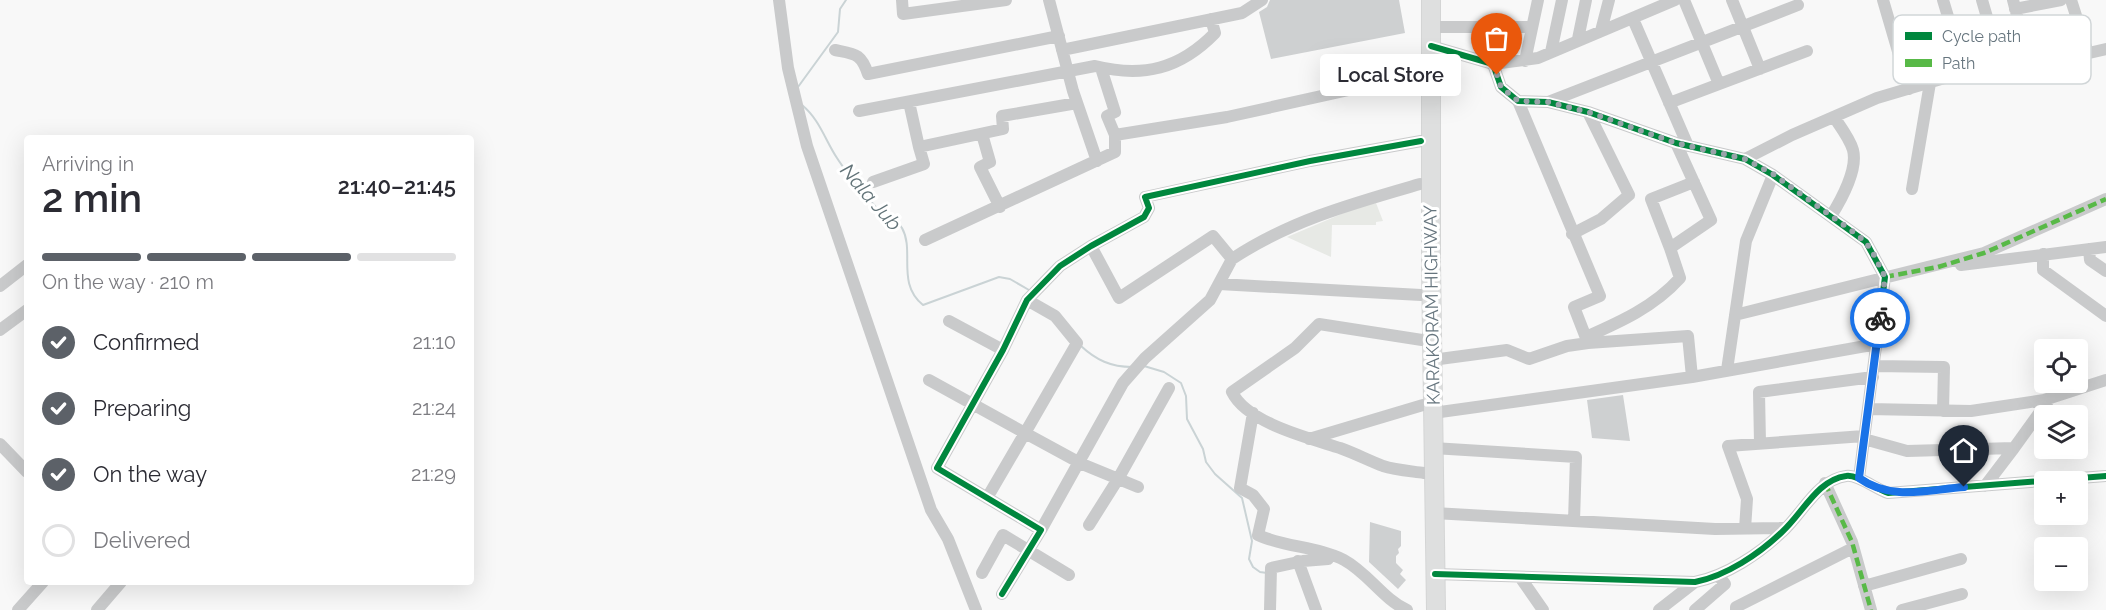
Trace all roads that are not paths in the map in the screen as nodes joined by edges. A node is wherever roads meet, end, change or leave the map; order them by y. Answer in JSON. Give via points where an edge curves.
{"nodes":[{"id":1,"x":779,"y":0,"type":"edge"},
{"id":2,"x":902,"y":0,"type":"edge"},
{"id":3,"x":1006,"y":0,"type":"edge"},
{"id":4,"x":1049,"y":0,"type":"edge"},
{"id":5,"x":1262,"y":0,"type":"edge"},
{"id":6,"x":1421,"y":0,"type":"edge"},
{"id":7,"x":1431,"y":0,"type":"edge"},
{"id":8,"x":1538,"y":0,"type":"edge"},
{"id":9,"x":1562,"y":0,"type":"edge"},
{"id":10,"x":1586,"y":0,"type":"edge"},
{"id":11,"x":1609,"y":0,"type":"edge"},
{"id":12,"x":1684,"y":0,"type":"edge"},
{"id":13,"x":1732,"y":0,"type":"edge"},
{"id":14,"x":1943,"y":0,"type":"edge"},
{"id":15,"x":1982,"y":0,"type":"edge"},
{"id":16,"x":2061,"y":0,"type":"edge"},
{"id":17,"x":2071,"y":0,"type":"edge"},
{"id":18,"x":1670,"y":1,"type":"edge"},
{"id":19,"x":1887,"y":1,"type":"edge"},
{"id":20,"x":2014,"y":4,"type":"edge"},
{"id":21,"x":1797,"y":5,"type":"dead end"},
{"id":22,"x":1948,"y":15,"type":"edge"},
{"id":23,"x":1986,"y":15,"type":"edge"},
{"id":24,"x":2076,"y":15,"type":"edge"},
{"id":25,"x":1211,"y":19,"type":"junction"},
{"id":26,"x":1633,"y":19,"type":"junction"},
{"id":27,"x":1893,"y":25,"type":"edge"},
{"id":28,"x":1743,"y":26,"type":"junction"},
{"id":29,"x":1431,"y":27,"type":"junction"},
{"id":30,"x":1532,"y":27,"type":"junction"},
{"id":31,"x":1601,"y":31,"type":"junction"},
{"id":32,"x":1059,"y":36,"type":"junction"},
{"id":33,"x":1578,"y":39,"type":"junction"},
{"id":34,"x":1701,"y":42,"type":"junction"},
{"id":35,"x":1431,"y":46,"type":"junction"},
{"id":36,"x":2106,"y":49,"type":"edge"},
{"id":37,"x":835,"y":50,"type":"dead end"},
{"id":38,"x":1062,"y":50,"type":"junction"},
{"id":39,"x":1808,"y":51,"type":"dead end"},
{"id":40,"x":1551,"y":52,"type":"junction"},
{"id":41,"x":2091,"y":52,"type":"edge"},
{"id":42,"x":1651,"y":61,"type":"junction"},
{"id":43,"x":1525,"y":62,"type":"junction"},
{"id":44,"x":1493,"y":64,"type":"junction"},
{"id":45,"x":1101,"y":68,"type":"junction"},
{"id":46,"x":1760,"y":69,"type":"junction"},
{"id":47,"x":1068,"y":73,"type":"junction"},
{"id":48,"x":1421,"y":74,"type":"junction"},
{"id":49,"x":1719,"y":84,"type":"junction"},
{"id":50,"x":1908,"y":84,"type":"edge"},
{"id":51,"x":1926,"y":84,"type":"edge"},
{"id":52,"x":1930,"y":84,"type":"edge"},
{"id":53,"x":1909,"y":89,"type":"junction"},
{"id":54,"x":1518,"y":101,"type":"junction"},
{"id":55,"x":909,"y":102,"type":"junction"},
{"id":56,"x":1548,"y":102,"type":"junction"},
{"id":57,"x":1077,"y":103,"type":"junction"},
{"id":58,"x":1669,"y":103,"type":"junction"},
{"id":59,"x":859,"y":111,"type":"dead end"},
{"id":60,"x":1588,"y":112,"type":"junction"},
{"id":61,"x":1834,"y":117,"type":"junction"},
{"id":62,"x":982,"y":134,"type":"junction"},
{"id":63,"x":1115,"y":135,"type":"junction"},
{"id":64,"x":1421,"y":141,"type":"junction"},
{"id":65,"x":1682,"y":144,"type":"junction"},
{"id":66,"x":919,"y":147,"type":"junction"},
{"id":67,"x":1745,"y":159,"type":"junction"},
{"id":68,"x":1097,"y":161,"type":"junction"},
{"id":69,"x":1773,"y":174,"type":"junction"},
{"id":70,"x":873,"y":182,"type":"dead end"},
{"id":71,"x":1694,"y":182,"type":"junction"},
{"id":72,"x":1420,"y":184,"type":"junction"},
{"id":73,"x":1912,"y":189,"type":"dead end"},
{"id":74,"x":2106,"y":199,"type":"edge"},
{"id":75,"x":1000,"y":207,"type":"junction"},
{"id":76,"x":1832,"y":216,"type":"junction"},
{"id":77,"x":1572,"y":234,"type":"junction"},
{"id":78,"x":925,"y":240,"type":"dead end"},
{"id":79,"x":1090,"y":246,"type":"junction"},
{"id":80,"x":2106,"y":247,"type":"edge"},
{"id":81,"x":1670,"y":248,"type":"junction"},
{"id":82,"x":2089,"y":249,"type":"junction"},
{"id":83,"x":2043,"y":254,"type":"junction"},
{"id":84,"x":1232,"y":259,"type":"junction"},
{"id":85,"x":24,"y":267,"type":"edge"},
{"id":86,"x":1938,"y":267,"type":"junction"},
{"id":87,"x":2106,"y":271,"type":"edge"},
{"id":88,"x":1885,"y":277,"type":"junction"},
{"id":89,"x":1219,"y":284,"type":"junction"},
{"id":90,"x":0,"y":286,"type":"edge"},
{"id":91,"x":1421,"y":294,"type":"junction"},
{"id":92,"x":1027,"y":300,"type":"junction"},
{"id":93,"x":24,"y":312,"type":"edge"},
{"id":94,"x":1735,"y":315,"type":"junction"},
{"id":95,"x":2106,"y":316,"type":"edge"},
{"id":96,"x":949,"y":321,"type":"dead end"},
{"id":97,"x":0,"y":330,"type":"edge"},
{"id":98,"x":1422,"y":340,"type":"junction"},
{"id":99,"x":1587,"y":340,"type":"junction"},
{"id":100,"x":1877,"y":344,"type":"junction"},
{"id":101,"x":1003,"y":350,"type":"junction"},
{"id":102,"x":1432,"y":360,"type":"junction"},
{"id":103,"x":1727,"y":370,"type":"junction"},
{"id":104,"x":1874,"y":372,"type":"junction"},
{"id":105,"x":1692,"y":376,"type":"junction"},
{"id":106,"x":929,"y":380,"type":"dead end"},
{"id":107,"x":2106,"y":380,"type":"edge"},
{"id":108,"x":1169,"y":388,"type":"dead end"},
{"id":109,"x":2050,"y":398,"type":"junction"},
{"id":110,"x":972,"y":405,"type":"junction"},
{"id":111,"x":1428,"y":409,"type":"junction"},
{"id":112,"x":1868,"y":409,"type":"junction"},
{"id":113,"x":1942,"y":411,"type":"junction"},
{"id":114,"x":1253,"y":413,"type":"junction"},
{"id":115,"x":1025,"y":433,"type":"junction"},
{"id":116,"x":1864,"y":438,"type":"junction"},
{"id":117,"x":1308,"y":439,"type":"junction"},
{"id":118,"x":1760,"y":443,"type":"junction"},
{"id":119,"x":0,"y":444,"type":"edge"},
{"id":120,"x":1433,"y":448,"type":"junction"},
{"id":121,"x":2014,"y":448,"type":"junction"},
{"id":122,"x":1079,"y":462,"type":"junction"},
{"id":123,"x":24,"y":469,"type":"edge"},
{"id":124,"x":1424,"y":473,"type":"junction"},
{"id":125,"x":2106,"y":476,"type":"edge"},
{"id":126,"x":1859,"y":478,"type":"junction"},
{"id":127,"x":1118,"y":479,"type":"junction"},
{"id":128,"x":1825,"y":483,"type":"junction"},
{"id":129,"x":1985,"y":486,"type":"junction"},
{"id":130,"x":1138,"y":488,"type":"dead end"},
{"id":131,"x":987,"y":498,"type":"junction"},
{"id":132,"x":1434,"y":513,"type":"junction"},
{"id":133,"x":1574,"y":521,"type":"junction"},
{"id":134,"x":1089,"y":525,"type":"dead end"},
{"id":135,"x":1786,"y":528,"type":"junction"},
{"id":136,"x":1745,"y":529,"type":"junction"},
{"id":137,"x":1041,"y":530,"type":"junction"},
{"id":138,"x":1853,"y":548,"type":"junction"},
{"id":139,"x":1029,"y":550,"type":"junction"},
{"id":140,"x":1341,"y":559,"type":"junction"},
{"id":141,"x":1961,"y":559,"type":"dead end"},
{"id":142,"x":1298,"y":561,"type":"junction"},
{"id":143,"x":982,"y":573,"type":"dead end"},
{"id":144,"x":1435,"y":574,"type":"junction"},
{"id":145,"x":1069,"y":575,"type":"dead end"},
{"id":146,"x":1718,"y":575,"type":"junction"},
{"id":147,"x":1520,"y":577,"type":"junction"},
{"id":148,"x":1695,"y":582,"type":"junction"},
{"id":149,"x":40,"y":585,"type":"edge"},
{"id":150,"x":118,"y":585,"type":"edge"},
{"id":151,"x":1864,"y":586,"type":"junction"},
{"id":152,"x":1002,"y":594,"type":"dead end"},
{"id":153,"x":1962,"y":594,"type":"dead end"},
{"id":154,"x":18,"y":610,"type":"edge"},
{"id":155,"x":97,"y":610,"type":"edge"},
{"id":156,"x":976,"y":610,"type":"edge"},
{"id":157,"x":1270,"y":610,"type":"edge"},
{"id":158,"x":1316,"y":610,"type":"edge"},
{"id":159,"x":1407,"y":610,"type":"edge"},
{"id":160,"x":1425,"y":610,"type":"edge"},
{"id":161,"x":1436,"y":610,"type":"edge"},
{"id":162,"x":1543,"y":610,"type":"edge"},
{"id":163,"x":1659,"y":610,"type":"edge"},
{"id":164,"x":1695,"y":610,"type":"edge"},
{"id":165,"x":1736,"y":610,"type":"edge"},
{"id":166,"x":1871,"y":610,"type":"edge"},
{"id":167,"x":1902,"y":610,"type":"edge"}],
"edges":[{"from":1,"to":156,"type":"street","via":[[788,68],[807,146],[931,510],[948,539]]},
{"from":2,"to":3,"type":"street","via":[[903,14]]},
{"from":4,"to":32,"type":"street"},
{"from":5,"to":25,"type":"street","via":[[1242,13]]},
{"from":6,"to":48,"type":"highway","name":"KARAKORAM HIGHWAY"},
{"from":7,"to":29,"type":"highway","name":"KARAKORAM HIGHWAY"},
{"from":8,"to":30,"type":"street"},
{"from":9,"to":40,"type":"street"},
{"from":10,"to":33,"type":"street"},
{"from":11,"to":31,"type":"street"},
{"from":12,"to":34,"type":"street"},
{"from":13,"to":28,"type":"street"},
{"from":14,"to":22,"type":"street"},
{"from":15,"to":23,"type":"street"},
{"from":16,"to":20,"type":"street"},
{"from":17,"to":24,"type":"street"},
{"from":18,"to":26,"type":"street"},
{"from":19,"to":27,"type":"street"},
{"from":21,"to":28,"type":"street"},
{"from":25,"to":38,"type":"street"},
{"from":25,"to":45,"type":"street","via":[[1215,33],[1180,62],[1148,71]]},
{"from":26,"to":31,"type":"street"},
{"from":26,"to":42,"type":"street"},
{"from":28,"to":34,"type":"street"},
{"from":28,"to":46,"type":"street"},
{"from":29,"to":30,"type":"street"},
{"from":29,"to":35,"type":"highway","name":"KARAKORAM HIGHWAY"},
{"from":30,"to":43,"type":"street"},
{"from":31,"to":33,"type":"street"},
{"from":32,"to":37,"type":"street","via":[[868,74],[864,61],[855,54]]},
{"from":32,"to":38,"type":"street"},
{"from":33,"to":40,"type":"street"},
{"from":34,"to":42,"type":"street"},
{"from":34,"to":49,"type":"street"},
{"from":35,"to":44,"type":"street"},
{"from":35,"to":102,"type":"highway","name":"KARAKORAM HIGHWAY"},
{"from":36,"to":41,"type":"street"},
{"from":38,"to":47,"type":"street"},
{"from":39,"to":46,"type":"street"},
{"from":40,"to":43,"type":"street"},
{"from":42,"to":56,"type":"street"},
{"from":42,"to":58,"type":"street"},
{"from":43,"to":44,"type":"street"},
{"from":44,"to":54,"type":"street","via":[[1501,87]]},
{"from":45,"to":47,"type":"street"},
{"from":45,"to":63,"type":"street","via":[[1114,112],[1107,116]]},
{"from":46,"to":49,"type":"street"},
{"from":47,"to":55,"type":"street"},
{"from":47,"to":57,"type":"street"},
{"from":48,"to":63,"type":"street","via":[[1227,117]]},
{"from":48,"to":64,"type":"highway","name":"KARAKORAM HIGHWAY"},
{"from":49,"to":58,"type":"street"},
{"from":50,"to":53,"type":"street"},
{"from":51,"to":53,"type":"street"},
{"from":52,"to":73,"type":"street"},
{"from":53,"to":61,"type":"street"},
{"from":54,"to":56,"type":"street"},
{"from":54,"to":77,"type":"street"},
{"from":55,"to":59,"type":"street"},
{"from":55,"to":66,"type":"street"},
{"from":56,"to":60,"type":"street"},
{"from":57,"to":62,"type":"street","via":[[1002,116],[1003,129]]},
{"from":57,"to":68,"type":"street"},
{"from":58,"to":65,"type":"street"},
{"from":60,"to":65,"type":"street"},
{"from":60,"to":77,"type":"street","via":[[1629,195],[1601,219]]},
{"from":61,"to":67,"type":"street"},
{"from":61,"to":76,"type":"street","via":[[1853,150],[1844,195]]},
{"from":62,"to":66,"type":"street"},
{"from":62,"to":75,"type":"street","via":[[990,162],[980,167]]},
{"from":63,"to":68,"type":"street","via":[[1115,152]]},
{"from":64,"to":72,"type":"highway","name":"KARAKORAM HIGHWAY"},
{"from":64,"to":79,"type":"street","via":[[1145,197],[1149,208],[1144,217]]},
{"from":65,"to":67,"type":"street"},
{"from":65,"to":71,"type":"street"},
{"from":66,"to":70,"type":"street","via":[[924,165]]},
{"from":67,"to":69,"type":"street"},
{"from":68,"to":75,"type":"street"},
{"from":69,"to":76,"type":"street"},
{"from":69,"to":94,"type":"street","via":[[1746,241]]},
{"from":71,"to":81,"type":"street","via":[[1711,220]]},
{"from":71,"to":81,"type":"street","via":[[1651,199]]},
{"from":72,"to":84,"type":"street","via":[[1333,208],[1272,235]]},
{"from":72,"to":91,"type":"highway","name":"KARAKORAM HIGHWAY"},
{"from":74,"to":86,"type":"street","via":[[1984,253]]},
{"from":75,"to":78,"type":"street"},
{"from":76,"to":88,"type":"street","via":[[1866,242]]},
{"from":77,"to":99,"type":"street","via":[[1600,296],[1574,307]]},
{"from":79,"to":84,"type":"street","via":[[1119,298],[1213,236]]},
{"from":79,"to":92,"type":"street","via":[[1048,277]]},
{"from":80,"to":82,"type":"street"},
{"from":81,"to":99,"type":"street","via":[[1680,278],[1668,292]]},
{"from":82,"to":83,"type":"street"},
{"from":82,"to":87,"type":"street","via":[[2090,260]]},
{"from":83,"to":86,"type":"street"},
{"from":83,"to":95,"type":"street","via":[[2043,270]]},
{"from":84,"to":89,"type":"street"},
{"from":85,"to":90,"type":"street"},
{"from":86,"to":88,"type":"street"},
{"from":88,"to":94,"type":"street"},
{"from":88,"to":100,"type":"street"},
{"from":89,"to":91,"type":"street"},
{"from":89,"to":122,"type":"street","via":[[1210,300],[1133,372]]},
{"from":91,"to":98,"type":"highway","name":"KARAKORAM HIGHWAY"},
{"from":92,"to":101,"type":"street"},
{"from":92,"to":115,"type":"street","via":[[1055,316],[1077,343]]},
{"from":93,"to":97,"type":"street"},
{"from":94,"to":103,"type":"street"},
{"from":96,"to":101,"type":"street"},
{"from":98,"to":111,"type":"highway","name":"KARAKORAM HIGHWAY"},
{"from":98,"to":114,"type":"street","via":[[1319,324],[1295,348],[1232,392],[1237,402]]},
{"from":99,"to":102,"type":"street","via":[[1529,359],[1508,350]]},
{"from":99,"to":105,"type":"street","via":[[1688,336]]},
{"from":100,"to":103,"type":"street"},
{"from":100,"to":104,"type":"street"},
{"from":101,"to":110,"type":"street"},
{"from":102,"to":111,"type":"highway","name":"KARAKORAM HIGHWAY"},
{"from":103,"to":105,"type":"street"},
{"from":104,"to":112,"type":"street"},
{"from":104,"to":113,"type":"street","via":[[1944,366]]},
{"from":104,"to":118,"type":"street","via":[[1759,392]]},
{"from":105,"to":111,"type":"street"},
{"from":106,"to":110,"type":"street"},
{"from":107,"to":109,"type":"street"},
{"from":108,"to":127,"type":"street"},
{"from":109,"to":113,"type":"street","via":[[1971,411]]},
{"from":109,"to":121,"type":"street"},
{"from":110,"to":115,"type":"street"},
{"from":110,"to":131,"type":"street","via":[[937,468]]},
{"from":111,"to":117,"type":"street"},
{"from":111,"to":120,"type":"highway","name":"KARAKORAM HIGHWAY"},
{"from":111,"to":124,"type":"highway","name":"KARAKORAM HIGHWAY"},
{"from":112,"to":113,"type":"street"},
{"from":112,"to":116,"type":"street"},
{"from":114,"to":117,"type":"street"},
{"from":114,"to":140,"type":"street","via":[[1240,488],[1264,508],[1258,535]]},
{"from":115,"to":122,"type":"street"},
{"from":115,"to":131,"type":"street"},
{"from":116,"to":118,"type":"street"},
{"from":116,"to":121,"type":"street","via":[[1907,451]]},
{"from":116,"to":126,"type":"street"},
{"from":117,"to":124,"type":"street","via":[[1385,467]]},
{"from":118,"to":136,"type":"street","via":[[1728,446],[1747,499]]},
{"from":119,"to":123,"type":"street"},
{"from":120,"to":132,"type":"highway","name":"KARAKORAM HIGHWAY"},
{"from":120,"to":133,"type":"street","via":[[1576,457]]},
{"from":121,"to":129,"type":"street"},
{"from":122,"to":127,"type":"street"},
{"from":122,"to":137,"type":"street"},
{"from":124,"to":160,"type":"highway","name":"KARAKORAM HIGHWAY"},
{"from":125,"to":129,"type":"street"},
{"from":126,"to":128,"type":"street","via":[[1847,476]]},
{"from":126,"to":129,"type":"street","via":[[1888,493]]},
{"from":127,"to":130,"type":"street"},
{"from":127,"to":134,"type":"street"},
{"from":128,"to":135,"type":"street"},
{"from":128,"to":138,"type":"street"},
{"from":131,"to":137,"type":"street"},
{"from":132,"to":133,"type":"street"},
{"from":132,"to":144,"type":"highway","name":"KARAKORAM HIGHWAY"},
{"from":133,"to":136,"type":"street"},
{"from":135,"to":136,"type":"street"},
{"from":135,"to":146,"type":"street"},
{"from":137,"to":139,"type":"street"},
{"from":138,"to":151,"type":"street"},
{"from":138,"to":165,"type":"street"},
{"from":139,"to":143,"type":"street","via":[[1003,535]]},
{"from":139,"to":145,"type":"street"},
{"from":139,"to":152,"type":"street"},
{"from":140,"to":142,"type":"street"},
{"from":140,"to":159,"type":"street"},
{"from":141,"to":151,"type":"street"},
{"from":142,"to":157,"type":"street","via":[[1271,568]]},
{"from":142,"to":158,"type":"street"},
{"from":144,"to":147,"type":"street"},
{"from":144,"to":161,"type":"highway","name":"KARAKORAM HIGHWAY"},
{"from":146,"to":148,"type":"street"},
{"from":146,"to":164,"type":"street","via":[[1725,584]]},
{"from":147,"to":148,"type":"street"},
{"from":147,"to":162,"type":"street"},
{"from":148,"to":163,"type":"street"},
{"from":149,"to":154,"type":"street"},
{"from":150,"to":155,"type":"street"},
{"from":151,"to":166,"type":"street"},
{"from":153,"to":167,"type":"street"}]}
